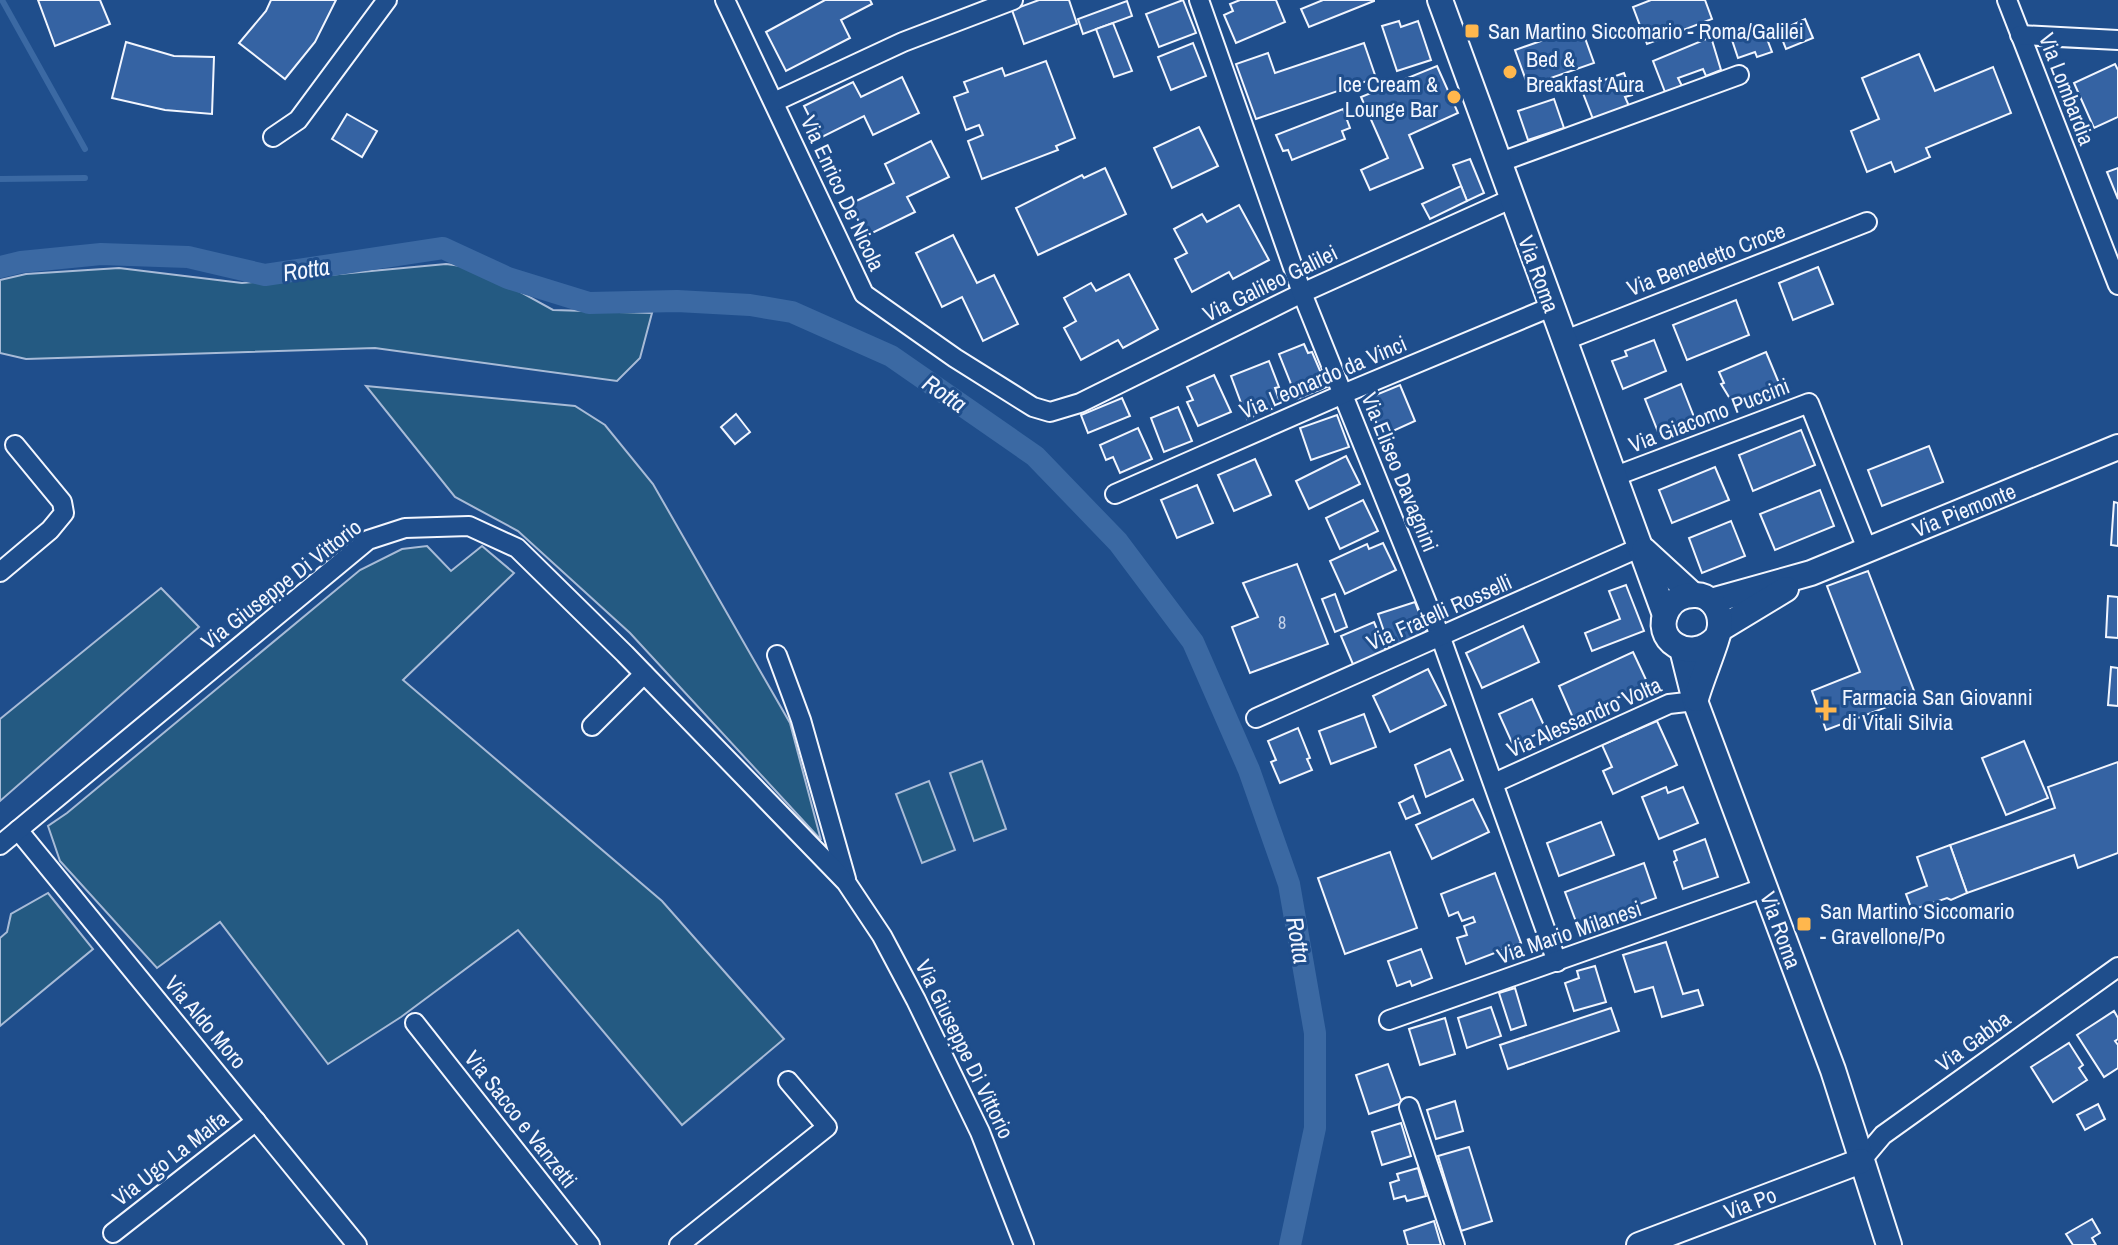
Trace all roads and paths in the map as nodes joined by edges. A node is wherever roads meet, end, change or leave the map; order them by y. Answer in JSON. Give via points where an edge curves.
{"nodes":[{"id":1,"x":387,"y":0,"type":"edge"},
{"id":2,"x":725,"y":0,"type":"edge"},
{"id":3,"x":1013,"y":0,"type":"edge"},
{"id":4,"x":1199,"y":0,"type":"edge"},
{"id":5,"x":1440,"y":0,"type":"edge"},
{"id":6,"x":2007,"y":0,"type":"edge"},
{"id":7,"x":2020,"y":35,"type":"junction"},
{"id":8,"x":2118,"y":40,"type":"edge"},
{"id":9,"x":1739,"y":75,"type":"dead end"},
{"id":10,"x":774,"y":102,"type":"junction"},
{"id":11,"x":273,"y":137,"type":"dead end"},
{"id":12,"x":1498,"y":163,"type":"junction"},
{"id":13,"x":1511,"y":199,"type":"junction"},
{"id":14,"x":1867,"y":222,"type":"dead end"},
{"id":15,"x":2118,"y":285,"type":"edge"},
{"id":16,"x":1302,"y":293,"type":"junction"},
{"id":17,"x":1551,"y":307,"type":"junction"},
{"id":18,"x":1563,"y":341,"type":"junction"},
{"id":19,"x":1343,"y":394,"type":"junction"},
{"id":20,"x":1050,"y":412,"type":"joint"},
{"id":21,"x":15,"y":445,"type":"dead end"},
{"id":22,"x":2118,"y":447,"type":"edge"},
{"id":23,"x":1613,"y":477,"type":"junction"},
{"id":24,"x":1115,"y":494,"type":"dead end"},
{"id":25,"x":1641,"y":547,"type":"junction"},
{"id":26,"x":1867,"y":549,"type":"junction"},
{"id":27,"x":0,"y":572,"type":"edge"},
{"id":28,"x":1811,"y":573,"type":"junction"},
{"id":29,"x":1702,"y":598,"type":"junction"},
{"id":30,"x":1665,"y":615,"type":"junction"},
{"id":31,"x":1718,"y":634,"type":"junction"},
{"id":32,"x":1441,"y":638,"type":"junction"},
{"id":33,"x":1682,"y":649,"type":"junction"},
{"id":34,"x":777,"y":655,"type":"dead end"},
{"id":35,"x":644,"y":674,"type":"junction"},
{"id":36,"x":1695,"y":701,"type":"junction"},
{"id":37,"x":1256,"y":718,"type":"dead end"},
{"id":38,"x":592,"y":726,"type":"dead end"},
{"id":39,"x":1494,"y":783,"type":"junction"},
{"id":40,"x":18,"y":830,"type":"junction"},
{"id":41,"x":0,"y":845,"type":"edge"},
{"id":42,"x":846,"y":882,"type":"junction"},
{"id":43,"x":1766,"y":887,"type":"junction"},
{"id":44,"x":1557,"y":962,"type":"junction"},
{"id":45,"x":2118,"y":967,"type":"edge"},
{"id":46,"x":1389,"y":1020,"type":"dead end"},
{"id":47,"x":415,"y":1023,"type":"dead end"},
{"id":48,"x":788,"y":1081,"type":"dead end"},
{"id":49,"x":1409,"y":1107,"type":"dead end"},
{"id":50,"x":256,"y":1121,"type":"junction"},
{"id":51,"x":1861,"y":1161,"type":"junction"},
{"id":52,"x":113,"y":1233,"type":"dead end"},
{"id":53,"x":357,"y":1245,"type":"edge"},
{"id":54,"x":590,"y":1245,"type":"edge"},
{"id":55,"x":679,"y":1245,"type":"edge"},
{"id":56,"x":1024,"y":1245,"type":"edge"},
{"id":57,"x":1455,"y":1245,"type":"edge"},
{"id":58,"x":1639,"y":1245,"type":"edge"},
{"id":59,"x":1889,"y":1245,"type":"edge"}],
"edges":[{"from":1,"to":11,"type":"street","via":[[298,120]]},
{"from":2,"to":10,"type":"street","name":"Via Enrico De Nicola"},
{"from":3,"to":10,"type":"street","via":[[903,42]]},
{"from":4,"to":16,"type":"street","name":"Via Eliseo Davagnini"},
{"from":5,"to":12,"type":"street","name":"Via Roma"},
{"from":6,"to":7,"type":"street","name":"Via Lombardia"},
{"from":7,"to":8,"type":"street"},
{"from":7,"to":15,"type":"street","name":"Via Lombardia"},
{"from":9,"to":12,"type":"street"},
{"from":10,"to":20,"type":"street","name":"Via Enrico De Nicola","via":[[864,294],[955,358],[1033,407]]},
{"from":12,"to":13,"type":"street","name":"Via Roma"},
{"from":13,"to":16,"type":"street","name":"Via Galileo Galilei"},
{"from":13,"to":17,"type":"street","name":"Via Roma"},
{"from":14,"to":18,"type":"street","name":"Via Benedetto Croce"},
{"from":16,"to":19,"type":"street","name":"Via Eliseo Davagnini"},
{"from":16,"to":20,"type":"street","name":"Via Galileo Galilei","via":[[1080,403]]},
{"from":17,"to":18,"type":"street","name":"Via Roma"},
{"from":17,"to":19,"type":"street","name":"Via Leonardo da Vinci"},
{"from":18,"to":23,"type":"street","name":"Via Roma"},
{"from":19,"to":24,"type":"street","name":"Via Leonardo da Vinci"},
{"from":19,"to":32,"type":"street","name":"Via Eliseo Davagnini"},
{"from":21,"to":27,"type":"street","via":[[62,502],[64,513]]},
{"from":22,"to":26,"type":"street","name":"Via Piemonte"},
{"from":23,"to":25,"type":"street","name":"Via Roma"},
{"from":23,"to":26,"type":"street","name":"Via Giacomo Puccini","via":[[1809,403]]},
{"from":25,"to":29,"type":"street","name":"Via Roma"},
{"from":25,"to":30,"type":"street","name":"Via Roma"},
{"from":25,"to":32,"type":"street","name":"Via Fratelli Rosselli"},
{"from":26,"to":28,"type":"street","name":"Via Piemonte"},
{"from":28,"to":29,"type":"street","name":"Via Piemonte"},
{"from":28,"to":31,"type":"street","name":"Via Piemonte"},
{"from":29,"to":30,"type":"street","via":[[1675,600]]},
{"from":29,"to":31,"type":"street","via":[[1719,614]]},
{"from":30,"to":33,"type":"street","via":[[1666,631]]},
{"from":31,"to":33,"type":"street","via":[[1701,649]]},
{"from":31,"to":36,"type":"street"},
{"from":32,"to":37,"type":"street","name":"Via Fratelli Rosselli"},
{"from":32,"to":39,"type":"street","name":"Via Eliseo Davagnini"},
{"from":33,"to":36,"type":"street","name":"Via Roma"},
{"from":34,"to":42,"type":"street","name":"Via Giuseppe Di Vittorio","via":[[801,720]]},
{"from":35,"to":38,"type":"street"},
{"from":35,"to":40,"type":"street","name":"Via Giuseppe Di Vittorio","via":[[517,548],[469,526],[405,528],[368,540]]},
{"from":35,"to":42,"type":"street","name":"Via Giuseppe Di Vittorio"},
{"from":36,"to":39,"type":"street","name":"Via Alessandro Volta","via":[[1669,704]]},
{"from":36,"to":43,"type":"street","name":"Via Roma"},
{"from":39,"to":44,"type":"street","name":"Via Eliseo Davagnini"},
{"from":40,"to":41,"type":"street","name":"Via Giuseppe Di Vittorio"},
{"from":40,"to":50,"type":"street","name":"Via Aldo Moro"},
{"from":42,"to":56,"type":"street","name":"Via Giuseppe Di Vittorio","via":[[916,1000],[980,1132]]},
{"from":43,"to":44,"type":"street","name":"Via Mario Milanesi"},
{"from":43,"to":51,"type":"street","name":"Via Roma"},
{"from":44,"to":46,"type":"street","name":"Via Mario Milanesi"},
{"from":45,"to":51,"type":"street","name":"Via Gabba","via":[[1883,1135]]},
{"from":47,"to":54,"type":"street","name":"Via Sacco e Vanzetti"},
{"from":48,"to":55,"type":"street","via":[[827,1127]]},
{"from":49,"to":57,"type":"street"},
{"from":50,"to":52,"type":"street","name":"Via Ugo La Malfa"},
{"from":50,"to":53,"type":"street","name":"Via Aldo Moro"},
{"from":51,"to":58,"type":"street","name":"Via Po"},
{"from":51,"to":59,"type":"street","name":"Via Roma"}]}
